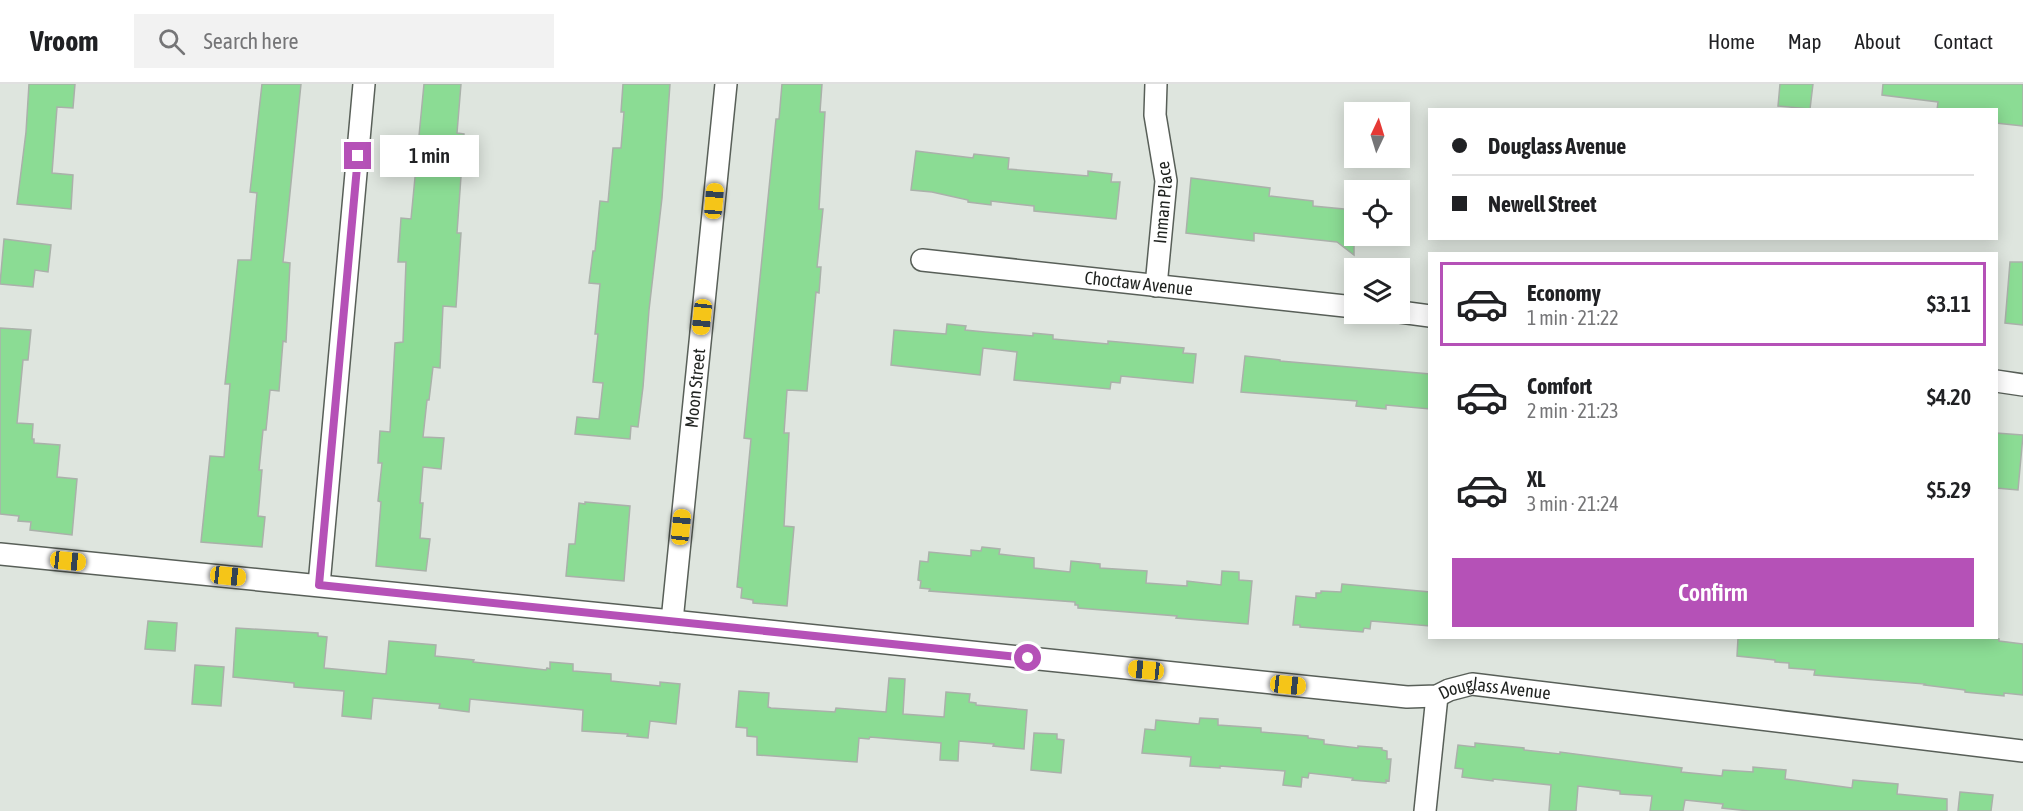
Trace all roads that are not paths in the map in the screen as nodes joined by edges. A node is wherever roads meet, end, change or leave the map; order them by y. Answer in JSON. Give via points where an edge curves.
{"nodes":[{"id":1,"x":364,"y":84,"type":"edge"},
{"id":2,"x":726,"y":84,"type":"edge"},
{"id":3,"x":1156,"y":84,"type":"edge"},
{"id":4,"x":922,"y":260,"type":"dead end"},
{"id":5,"x":1156,"y":286,"type":"junction"},
{"id":6,"x":1344,"y":307,"type":"edge"},
{"id":7,"x":1410,"y":313,"type":"edge"},
{"id":8,"x":1428,"y":316,"type":"edge"},
{"id":9,"x":1998,"y":381,"type":"edge"},
{"id":10,"x":2023,"y":385,"type":"edge"},
{"id":11,"x":0,"y":554,"type":"edge"},
{"id":12,"x":319,"y":585,"type":"junction"},
{"id":13,"x":672,"y":621,"type":"junction"},
{"id":14,"x":1437,"y":696,"type":"junction"},
{"id":15,"x":2023,"y":751,"type":"edge"},
{"id":16,"x":1425,"y":811,"type":"edge"}],
"edges":[{"from":1,"to":12,"type":"street"},
{"from":2,"to":13,"type":"street","name":"Moon Street"},
{"from":3,"to":5,"type":"street","name":"Inman Place","via":[[1155,115],[1166,181]]},
{"from":4,"to":5,"type":"street","name":"Choctaw Avenue"},
{"from":5,"to":6,"type":"street","name":"Choctaw Avenue"},
{"from":7,"to":8,"type":"street"},
{"from":9,"to":10,"type":"street"},
{"from":11,"to":12,"type":"street","name":"Douglass Avenue"},
{"from":12,"to":13,"type":"street","name":"Douglass Avenue"},
{"from":13,"to":14,"type":"street","name":"Douglass Avenue","via":[[1407,697]]},
{"from":14,"to":15,"type":"street","name":"Douglass Avenue","via":[[1472,684]]},
{"from":14,"to":16,"type":"street"}]}
